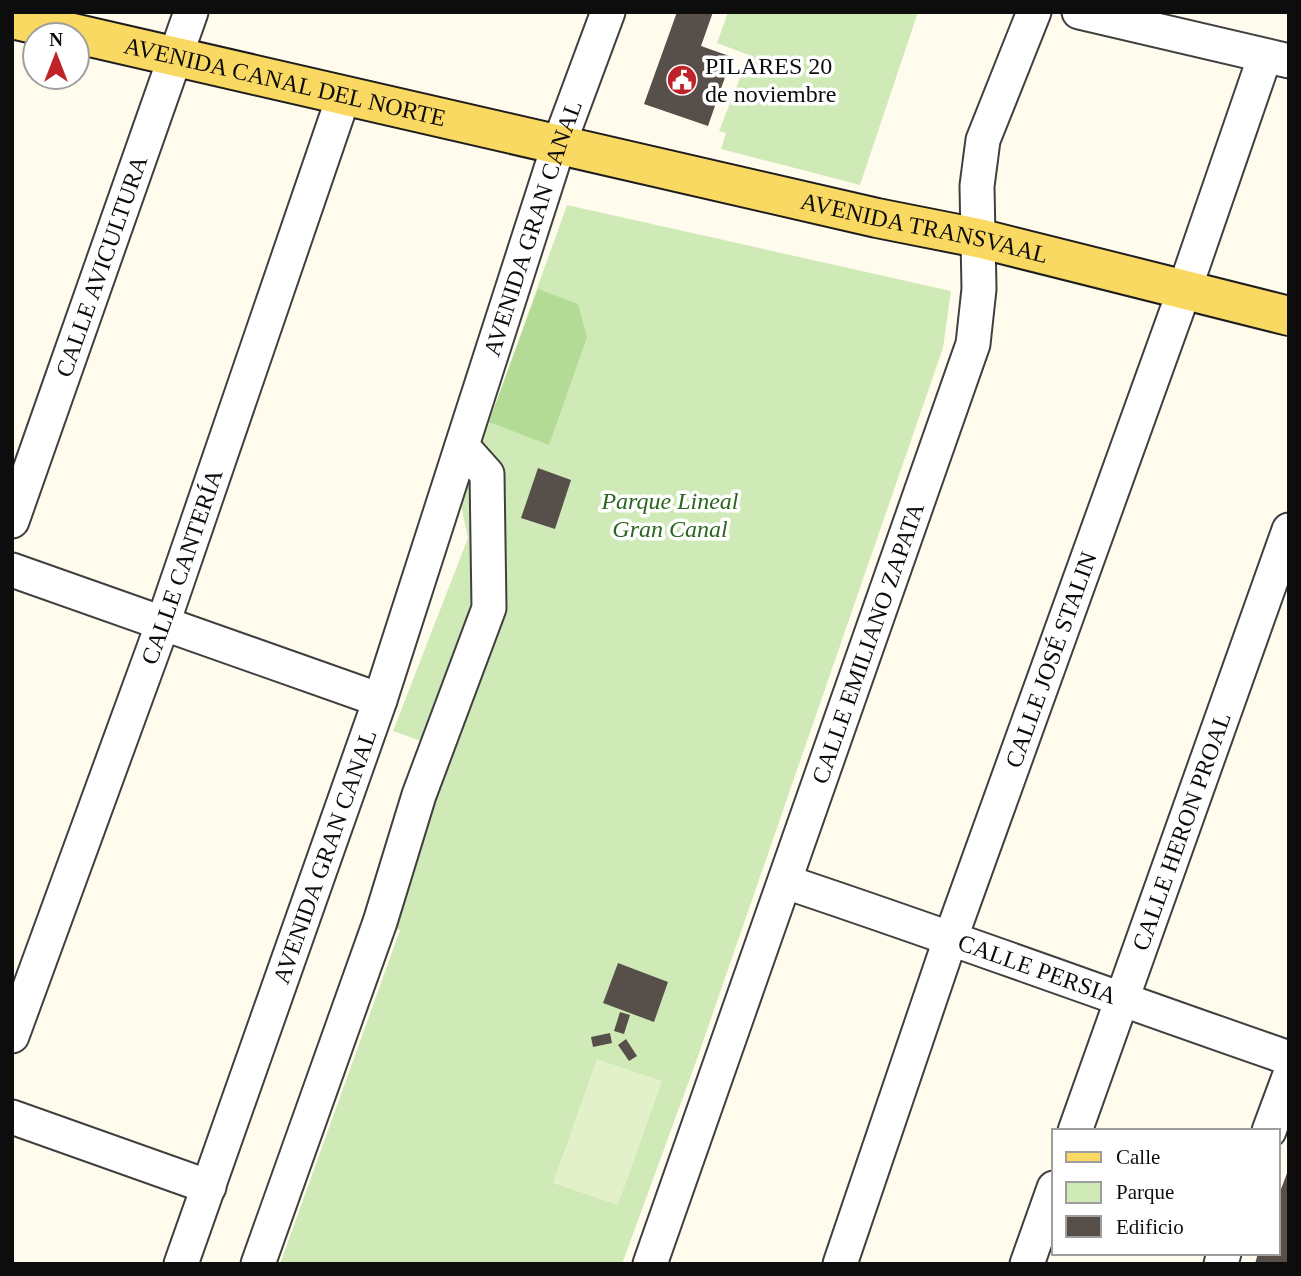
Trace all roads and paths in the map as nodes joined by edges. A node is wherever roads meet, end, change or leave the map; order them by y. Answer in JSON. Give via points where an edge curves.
{"nodes":[{"id":1,"x":191,"y":12,"type":"edge"},
{"id":2,"x":608,"y":12,"type":"edge"},
{"id":3,"x":1034,"y":12,"type":"edge"},
{"id":4,"x":1079,"y":12,"type":"edge"},
{"id":5,"x":12,"y":19,"type":"edge"},
{"id":6,"x":175,"y":56,"type":"junction"},
{"id":7,"x":1277,"y":59,"type":"edge"},
{"id":8,"x":344,"y":95,"type":"junction"},
{"id":9,"x":559,"y":144,"type":"junction"},
{"id":10,"x":978,"y":238,"type":"junction"},
{"id":11,"x":1184,"y":291,"type":"junction"},
{"id":12,"x":1289,"y":316,"type":"edge"},
{"id":13,"x":462,"y":446,"type":"junction"},
{"id":14,"x":12,"y":521,"type":"edge"},
{"id":15,"x":1289,"y":530,"type":"edge"},
{"id":16,"x":12,"y":570,"type":"edge"},
{"id":17,"x":163,"y":623,"type":"junction"},
{"id":18,"x":380,"y":700,"type":"junction"},
{"id":19,"x":786,"y":882,"type":"junction"},
{"id":20,"x":951,"y":937,"type":"junction"},
{"id":21,"x":1121,"y":1000,"type":"junction"},
{"id":22,"x":12,"y":1036,"type":"edge"},
{"id":23,"x":1289,"y":1058,"type":"edge"},
{"id":24,"x":1289,"y":1077,"type":"edge"},
{"id":25,"x":12,"y":1116,"type":"edge"},
{"id":26,"x":1075,"y":1129,"type":"edge"},
{"id":27,"x":1270,"y":1129,"type":"edge"},
{"id":28,"x":209,"y":1187,"type":"junction"},
{"id":29,"x":1052,"y":1194,"type":"edge"},
{"id":30,"x":181,"y":1264,"type":"edge"},
{"id":31,"x":258,"y":1264,"type":"edge"},
{"id":32,"x":650,"y":1264,"type":"edge"},
{"id":33,"x":840,"y":1264,"type":"edge"},
{"id":34,"x":1027,"y":1264,"type":"edge"}],
"edges":[{"from":1,"to":6,"type":"street","name":"CALLE AVICULTURA"},
{"from":2,"to":9,"type":"street","name":"AVENIDA GRAN CANAL"},
{"from":3,"to":10,"type":"street","name":"CALLE EMILIANO ZAPATA","via":[[983,140],[977,186]]},
{"from":4,"to":7,"type":"street"},
{"from":5,"to":6,"type":"main road","name":"AVENIDA CANAL DEL NORTE"},
{"from":6,"to":8,"type":"main road","name":"AVENIDA CANAL DEL NORTE"},
{"from":6,"to":14,"type":"street","name":"CALLE AVICULTURA"},
{"from":7,"to":11,"type":"street","name":"CALLE JOSÉ STALIN"},
{"from":8,"to":9,"type":"main road","name":"AVENIDA CANAL DEL NORTE"},
{"from":8,"to":17,"type":"street","name":"CALLE CANTERÍA"},
{"from":9,"to":10,"type":"main road","name":"AVENIDA TRANSVAAL"},
{"from":9,"to":13,"type":"street","name":"AVENIDA GRAN CANAL"},
{"from":10,"to":11,"type":"main road","name":"AVENIDA TRANSVAAL"},
{"from":10,"to":19,"type":"street","name":"CALLE EMILIANO ZAPATA","via":[[979,289],[972,344]]},
{"from":11,"to":12,"type":"main road","name":"AVENIDA TRANSVAAL"},
{"from":11,"to":20,"type":"street","name":"CALLE JOSÉ STALIN"},
{"from":13,"to":18,"type":"street","name":"AVENIDA GRAN CANAL"},
{"from":13,"to":31,"type":"street","via":[[488,474],[489,608],[419,795],[380,922]]},
{"from":15,"to":21,"type":"street","name":"CALLE HERON PROAL"},
{"from":16,"to":17,"type":"street"},
{"from":17,"to":18,"type":"street"},
{"from":17,"to":22,"type":"street","name":"CALLE CANTERÍA"},
{"from":18,"to":28,"type":"street","name":"AVENIDA GRAN CANAL"},
{"from":19,"to":20,"type":"street","name":"CALLE PERSIA"},
{"from":19,"to":32,"type":"street","name":"CALLE EMILIANO ZAPATA"},
{"from":20,"to":21,"type":"street","name":"CALLE PERSIA"},
{"from":20,"to":33,"type":"street","name":"CALLE JOSÉ STALIN"},
{"from":21,"to":23,"type":"street","name":"CALLE PERSIA"},
{"from":21,"to":26,"type":"street","name":"CALLE HERON PROAL"},
{"from":24,"to":27,"type":"street"},
{"from":25,"to":28,"type":"street"},
{"from":28,"to":30,"type":"street","name":"AVENIDA GRAN CANAL"},
{"from":29,"to":34,"type":"street"}]}
